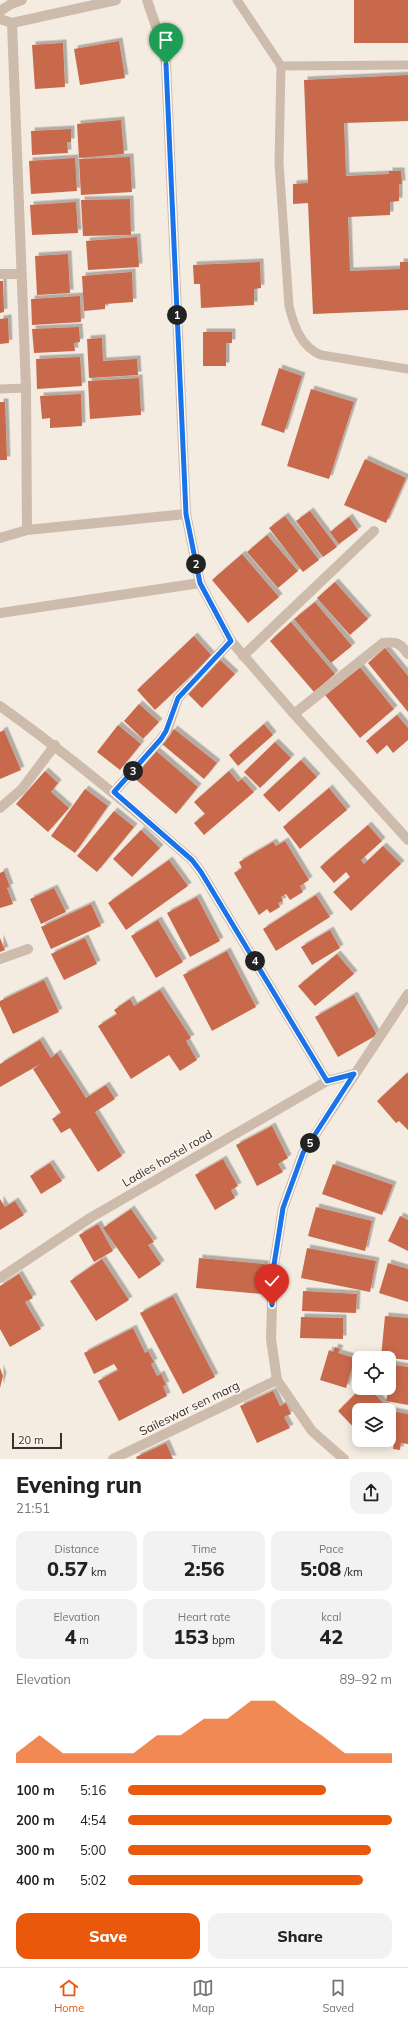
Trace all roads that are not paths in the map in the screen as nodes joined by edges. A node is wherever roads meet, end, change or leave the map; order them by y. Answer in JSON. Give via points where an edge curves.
{"nodes":[{"id":1,"x":22,"y":0,"type":"edge"},
{"id":2,"x":116,"y":0,"type":"edge"},
{"id":3,"x":147,"y":0,"type":"edge"},
{"id":4,"x":237,"y":0,"type":"edge"},
{"id":5,"x":0,"y":11,"type":"edge"},
{"id":6,"x":0,"y":19,"type":"edge"},
{"id":7,"x":12,"y":23,"type":"junction"},
{"id":8,"x":408,"y":65,"type":"edge"},
{"id":9,"x":281,"y":66,"type":"junction"},
{"id":10,"x":0,"y":274,"type":"edge"},
{"id":11,"x":21,"y":274,"type":"junction"},
{"id":12,"x":408,"y":369,"type":"edge"},
{"id":13,"x":26,"y":388,"type":"junction"},
{"id":14,"x":0,"y":389,"type":"edge"},
{"id":15,"x":186,"y":514,"type":"junction"},
{"id":16,"x":27,"y":530,"type":"junction"},
{"id":17,"x":374,"y":531,"type":"dead end"},
{"id":18,"x":0,"y":538,"type":"edge"},
{"id":19,"x":200,"y":583,"type":"junction"},
{"id":20,"x":0,"y":613,"type":"edge"},
{"id":21,"x":231,"y":641,"type":"junction"},
{"id":22,"x":408,"y":654,"type":"edge"},
{"id":23,"x":243,"y":656,"type":"junction"},
{"id":24,"x":0,"y":706,"type":"edge"},
{"id":25,"x":294,"y":714,"type":"junction"},
{"id":26,"x":55,"y":745,"type":"junction"},
{"id":27,"x":114,"y":792,"type":"junction"},
{"id":28,"x":0,"y":808,"type":"edge"},
{"id":29,"x":408,"y":840,"type":"edge"},
{"id":30,"x":28,"y":949,"type":"dead end"},
{"id":31,"x":0,"y":959,"type":"edge"},
{"id":32,"x":408,"y":994,"type":"edge"},
{"id":33,"x":354,"y":1074,"type":"junction"},
{"id":34,"x":327,"y":1081,"type":"junction"},
{"id":35,"x":0,"y":1278,"type":"edge"},
{"id":36,"x":277,"y":1380,"type":"junction"},
{"id":37,"x":112,"y":1459,"type":"edge"},
{"id":38,"x":344,"y":1459,"type":"edge"}],
"edges":[{"from":1,"to":5,"type":"street"},
{"from":2,"to":7,"type":"street"},
{"from":3,"to":15,"type":"street","via":[[166,64]]},
{"from":4,"to":9,"type":"lane"},
{"from":6,"to":7,"type":"street"},
{"from":7,"to":11,"type":"street"},
{"from":8,"to":9,"type":"lane"},
{"from":9,"to":12,"type":"lane","via":[[279,163],[289,306],[293,323],[307,346],[321,355]]},
{"from":10,"to":11,"type":"street"},
{"from":11,"to":13,"type":"street"},
{"from":13,"to":14,"type":"lane"},
{"from":13,"to":16,"type":"street"},
{"from":15,"to":16,"type":"street"},
{"from":15,"to":19,"type":"street"},
{"from":16,"to":18,"type":"street"},
{"from":17,"to":23,"type":"street"},
{"from":19,"to":20,"type":"street"},
{"from":19,"to":21,"type":"street"},
{"from":21,"to":23,"type":"street"},
{"from":21,"to":27,"type":"street","via":[[178,698],[161,739]]},
{"from":22,"to":25,"type":"street","via":[[401,644],[393,641],[383,643]]},
{"from":23,"to":25,"type":"street"},
{"from":24,"to":26,"type":"street"},
{"from":25,"to":29,"type":"street"},
{"from":26,"to":27,"type":"street"},
{"from":26,"to":28,"type":"street","via":[[22,789]]},
{"from":27,"to":34,"type":"street","via":[[192,860],[201,872]]},
{"from":30,"to":31,"type":"street"},
{"from":32,"to":33,"type":"street"},
{"from":33,"to":34,"type":"street","name":"Ladies hostel road"},
{"from":33,"to":36,"type":"street","via":[[303,1153],[283,1208],[273,1271],[271,1339]]},
{"from":34,"to":35,"type":"street","name":"Ladies hostel road","via":[[90,1218]]},
{"from":36,"to":37,"type":"street","name":"Saileswar sen marg"},
{"from":36,"to":38,"type":"street","via":[[312,1431]]}]}
